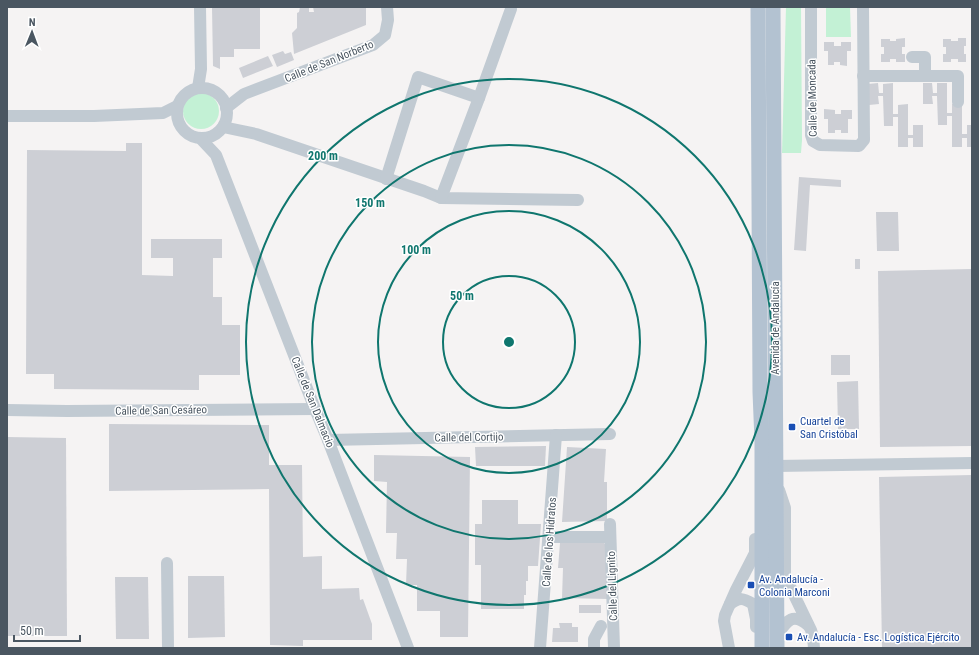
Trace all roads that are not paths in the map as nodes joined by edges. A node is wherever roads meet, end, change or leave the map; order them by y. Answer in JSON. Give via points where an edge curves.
{"nodes":[{"id":1,"x":200,"y":7,"type":"edge"},
{"id":2,"x":387,"y":7,"type":"edge"},
{"id":3,"x":758,"y":7,"type":"edge"},
{"id":4,"x":774,"y":7,"type":"edge"},
{"id":5,"x":811,"y":7,"type":"edge"},
{"id":6,"x":863,"y":7,"type":"edge"},
{"id":7,"x":511,"y":8,"type":"dead end"},
{"id":8,"x":912,"y":57,"type":"dead end"},
{"id":9,"x":201,"y":70,"type":"junction"},
{"id":10,"x":863,"y":76,"type":"junction"},
{"id":11,"x":925,"y":76,"type":"junction"},
{"id":12,"x":198,"y":88,"type":"junction"},
{"id":13,"x":219,"y":98,"type":"junction"},
{"id":14,"x":479,"y":98,"type":"junction"},
{"id":15,"x":958,"y":102,"type":"dead end"},
{"id":16,"x":177,"y":106,"type":"junction"},
{"id":17,"x":163,"y":112,"type":"junction"},
{"id":18,"x":7,"y":116,"type":"edge"},
{"id":19,"x":177,"y":121,"type":"junction"},
{"id":20,"x":220,"y":130,"type":"junction"},
{"id":21,"x":200,"y":138,"type":"junction"},
{"id":22,"x":216,"y":155,"type":"junction"},
{"id":23,"x":386,"y":179,"type":"junction"},
{"id":24,"x":441,"y":198,"type":"junction"},
{"id":25,"x":578,"y":200,"type":"dead end"},
{"id":26,"x":760,"y":392,"type":"junction"},
{"id":27,"x":315,"y":409,"type":"junction"},
{"id":28,"x":7,"y":410,"type":"edge"},
{"id":29,"x":610,"y":434,"type":"dead end"},
{"id":30,"x":556,"y":435,"type":"junction"},
{"id":31,"x":328,"y":440,"type":"junction"},
{"id":32,"x":972,"y":463,"type":"edge"},
{"id":33,"x":776,"y":466,"type":"junction"},
{"id":34,"x":776,"y":484,"type":"junction"},
{"id":35,"x":549,"y":536,"type":"junction"},
{"id":36,"x":167,"y":563,"type":"dead end"},
{"id":37,"x":730,"y":604,"type":"junction"},
{"id":38,"x":808,"y":625,"type":"junction"},
{"id":39,"x":601,"y":626,"type":"dead end"},
{"id":40,"x":777,"y":641,"type":"edge"},
{"id":41,"x":168,"y":648,"type":"edge"},
{"id":42,"x":408,"y":648,"type":"edge"},
{"id":43,"x":540,"y":648,"type":"edge"},
{"id":44,"x":594,"y":648,"type":"edge"},
{"id":45,"x":614,"y":648,"type":"edge"},
{"id":46,"x":729,"y":648,"type":"edge"},
{"id":47,"x":756,"y":648,"type":"edge"},
{"id":48,"x":762,"y":648,"type":"edge"},
{"id":49,"x":814,"y":648,"type":"edge"}],
"edges":[{"from":1,"to":9,"type":"street"},
{"from":2,"to":13,"type":"street","name":"Calle de San Norberto","via":[[385,35],[373,45],[244,94]]},
{"from":3,"to":26,"type":"main road","name":"Avenida de Andalucía"},
{"from":4,"to":33,"type":"main road","name":"Avenida de Andalucía"},
{"from":5,"to":10,"type":"street","name":"Calle de Moncada","via":[[813,141],[820,145],[859,146],[864,140]]},
{"from":6,"to":10,"type":"street","name":"Calle de Moncada"},
{"from":7,"to":14,"type":"street"},
{"from":8,"to":11,"type":"street","via":[[925,57]]},
{"from":9,"to":12,"type":"street"},
{"from":9,"to":13,"type":"street"},
{"from":10,"to":11,"type":"street"},
{"from":11,"to":15,"type":"street","via":[[958,76]]},
{"from":12,"to":13,"type":"street"},
{"from":12,"to":16,"type":"street","via":[[185,94]]},
{"from":13,"to":20,"type":"street","via":[[227,114]]},
{"from":14,"to":23,"type":"street","via":[[418,77]]},
{"from":14,"to":24,"type":"street"},
{"from":16,"to":17,"type":"street"},
{"from":16,"to":19,"type":"street"},
{"from":17,"to":18,"type":"street","via":[[94,116]]},
{"from":17,"to":19,"type":"street"},
{"from":19,"to":21,"type":"street","via":[[182,130],[190,136]]},
{"from":20,"to":21,"type":"street","via":[[210,137]]},
{"from":20,"to":22,"type":"street","name":"Calle de San Dalmacio"},
{"from":20,"to":23,"type":"street","via":[[256,134]]},
{"from":21,"to":22,"type":"street","name":"Calle de San Dalmacio"},
{"from":22,"to":27,"type":"street","name":"Calle de San Dalmacio"},
{"from":23,"to":24,"type":"street"},
{"from":24,"to":25,"type":"street"},
{"from":26,"to":37,"type":"street","name":"Avenida de Andalucía","via":[[755,413],[755,553]]},
{"from":26,"to":48,"type":"main road","name":"Avenida de Andalucía"},
{"from":27,"to":28,"type":"street","name":"Calle de San Cesáreo"},
{"from":27,"to":31,"type":"street","name":"Calle de San Dalmacio"},
{"from":29,"to":30,"type":"street","name":"Calle del Cortijo"},
{"from":30,"to":31,"type":"street","name":"Calle del Cortijo"},
{"from":30,"to":35,"type":"street","name":"Calle de los Hidratos"},
{"from":31,"to":42,"type":"street","name":"Calle de San Dalmacio"},
{"from":32,"to":33,"type":"street"},
{"from":33,"to":34,"type":"main road","name":"Avenida de Andalucía"},
{"from":34,"to":38,"type":"street","via":[[785,508],[785,576]]},
{"from":34,"to":40,"type":"main road","name":"Avenida de Andalucía"},
{"from":35,"to":43,"type":"street","name":"Calle de los Hidratos"},
{"from":35,"to":45,"type":"street","name":"Calle del Lignito","via":[[610,531]]},
{"from":36,"to":41,"type":"street"},
{"from":37,"to":46,"type":"street","name":"Avenida de Andalucía","via":[[724,621]]},
{"from":37,"to":47,"type":"street","via":[[739,599],[753,604]]},
{"from":38,"to":40,"type":"street","via":[[799,619],[790,619],[784,624]]},
{"from":38,"to":49,"type":"street"},
{"from":39,"to":44,"type":"street","via":[[594,638]]}]}
